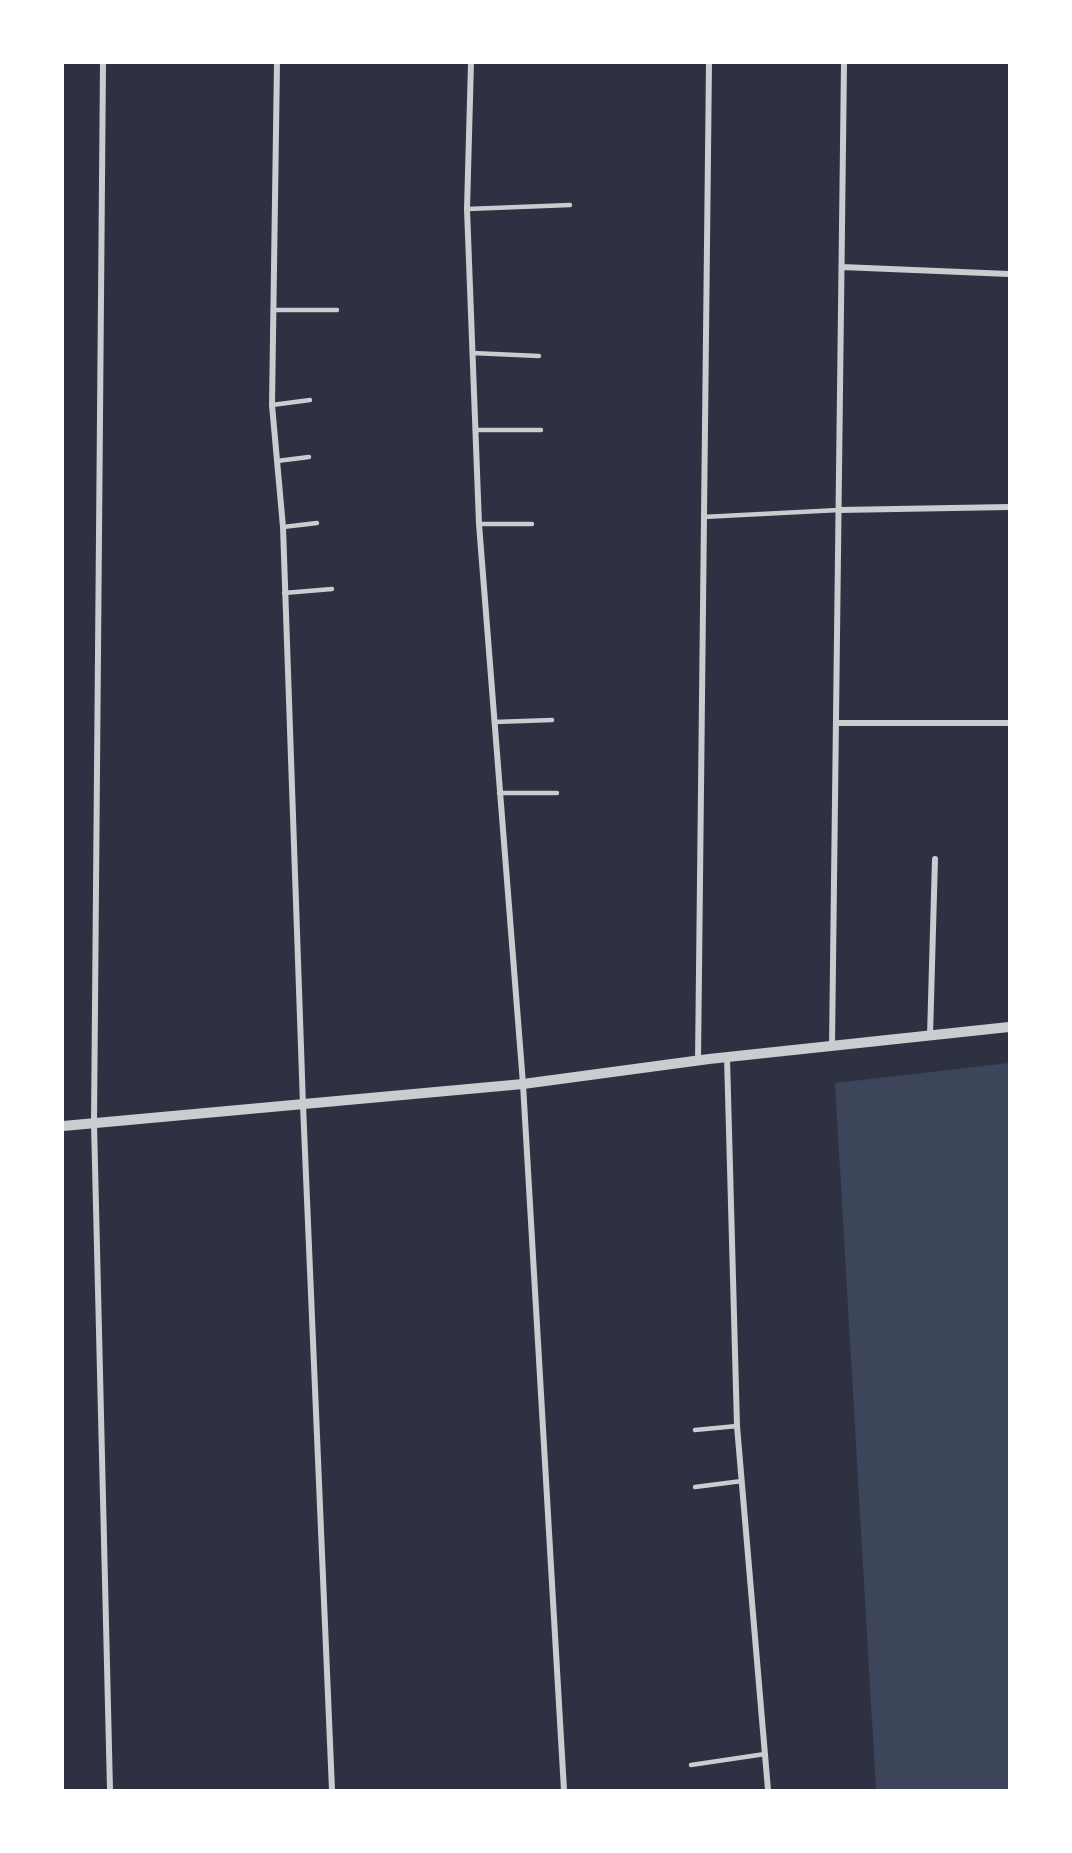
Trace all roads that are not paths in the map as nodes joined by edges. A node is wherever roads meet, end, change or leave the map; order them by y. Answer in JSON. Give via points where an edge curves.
{"nodes":[{"id":1,"x":103,"y":63,"type":"edge"},
{"id":2,"x":277,"y":63,"type":"edge"},
{"id":3,"x":471,"y":63,"type":"edge"},
{"id":4,"x":709,"y":63,"type":"edge"},
{"id":5,"x":844,"y":63,"type":"edge"},
{"id":6,"x":570,"y":205,"type":"dead end"},
{"id":7,"x":467,"y":209,"type":"junction"},
{"id":8,"x":842,"y":267,"type":"junction"},
{"id":9,"x":1009,"y":274,"type":"edge"},
{"id":10,"x":273,"y":310,"type":"junction"},
{"id":11,"x":337,"y":310,"type":"dead end"},
{"id":12,"x":472,"y":353,"type":"junction"},
{"id":13,"x":539,"y":356,"type":"dead end"},
{"id":14,"x":310,"y":400,"type":"dead end"},
{"id":15,"x":272,"y":405,"type":"junction"},
{"id":16,"x":475,"y":430,"type":"junction"},
{"id":17,"x":541,"y":430,"type":"dead end"},
{"id":18,"x":309,"y":457,"type":"dead end"},
{"id":19,"x":277,"y":461,"type":"junction"},
{"id":20,"x":1009,"y":507,"type":"edge"},
{"id":21,"x":839,"y":510,"type":"junction"},
{"id":22,"x":703,"y":517,"type":"junction"},
{"id":23,"x":317,"y":523,"type":"dead end"},
{"id":24,"x":479,"y":524,"type":"junction"},
{"id":25,"x":532,"y":524,"type":"dead end"},
{"id":26,"x":283,"y":527,"type":"junction"},
{"id":27,"x":332,"y":590,"type":"dead end"},
{"id":28,"x":284,"y":593,"type":"junction"},
{"id":29,"x":552,"y":720,"type":"dead end"},
{"id":30,"x":494,"y":722,"type":"junction"},
{"id":31,"x":836,"y":723,"type":"junction"},
{"id":32,"x":1009,"y":723,"type":"edge"},
{"id":33,"x":498,"y":793,"type":"junction"},
{"id":34,"x":557,"y":793,"type":"dead end"},
{"id":35,"x":935,"y":859,"type":"dead end"},
{"id":36,"x":1009,"y":1027,"type":"edge"},
{"id":37,"x":930,"y":1036,"type":"junction"},
{"id":38,"x":832,"y":1045,"type":"junction"},
{"id":39,"x":727,"y":1058,"type":"junction"},
{"id":40,"x":698,"y":1061,"type":"junction"},
{"id":41,"x":523,"y":1084,"type":"junction"},
{"id":42,"x":303,"y":1105,"type":"junction"},
{"id":43,"x":93,"y":1123,"type":"junction"},
{"id":44,"x":63,"y":1126,"type":"edge"},
{"id":45,"x":737,"y":1426,"type":"junction"},
{"id":46,"x":695,"y":1430,"type":"dead end"},
{"id":47,"x":742,"y":1481,"type":"junction"},
{"id":48,"x":695,"y":1487,"type":"dead end"},
{"id":49,"x":765,"y":1754,"type":"junction"},
{"id":50,"x":691,"y":1766,"type":"dead end"},
{"id":51,"x":110,"y":1790,"type":"edge"},
{"id":52,"x":332,"y":1790,"type":"edge"},
{"id":53,"x":564,"y":1790,"type":"edge"},
{"id":54,"x":768,"y":1790,"type":"edge"}],
"edges":[{"from":1,"to":43,"type":"street"},
{"from":2,"to":10,"type":"street"},
{"from":3,"to":7,"type":"street"},
{"from":4,"to":22,"type":"street"},
{"from":5,"to":8,"type":"street"},
{"from":6,"to":7,"type":"lane"},
{"from":7,"to":12,"type":"street"},
{"from":8,"to":9,"type":"street"},
{"from":8,"to":21,"type":"street"},
{"from":10,"to":11,"type":"lane"},
{"from":10,"to":15,"type":"street"},
{"from":12,"to":13,"type":"lane"},
{"from":12,"to":16,"type":"street"},
{"from":14,"to":15,"type":"lane"},
{"from":15,"to":19,"type":"street"},
{"from":16,"to":17,"type":"lane"},
{"from":16,"to":24,"type":"street"},
{"from":18,"to":19,"type":"lane"},
{"from":19,"to":26,"type":"street"},
{"from":20,"to":21,"type":"street"},
{"from":21,"to":22,"type":"lane"},
{"from":21,"to":31,"type":"street"},
{"from":22,"to":40,"type":"street"},
{"from":23,"to":26,"type":"lane"},
{"from":24,"to":25,"type":"lane"},
{"from":24,"to":30,"type":"street"},
{"from":26,"to":28,"type":"street"},
{"from":27,"to":28,"type":"lane"},
{"from":28,"to":42,"type":"street"},
{"from":29,"to":30,"type":"lane"},
{"from":30,"to":33,"type":"street"},
{"from":31,"to":32,"type":"street"},
{"from":31,"to":38,"type":"street"},
{"from":33,"to":34,"type":"lane"},
{"from":33,"to":41,"type":"street"},
{"from":35,"to":37,"type":"street"},
{"from":36,"to":37,"type":"street"},
{"from":37,"to":38,"type":"street"},
{"from":38,"to":39,"type":"street"},
{"from":39,"to":40,"type":"street"},
{"from":39,"to":45,"type":"street"},
{"from":40,"to":41,"type":"street"},
{"from":41,"to":42,"type":"street"},
{"from":41,"to":53,"type":"street"},
{"from":42,"to":43,"type":"street"},
{"from":42,"to":52,"type":"street"},
{"from":43,"to":44,"type":"street"},
{"from":43,"to":51,"type":"street"},
{"from":45,"to":46,"type":"lane"},
{"from":45,"to":47,"type":"street"},
{"from":47,"to":48,"type":"lane"},
{"from":47,"to":49,"type":"street"},
{"from":49,"to":50,"type":"lane"},
{"from":49,"to":54,"type":"street"}]}
